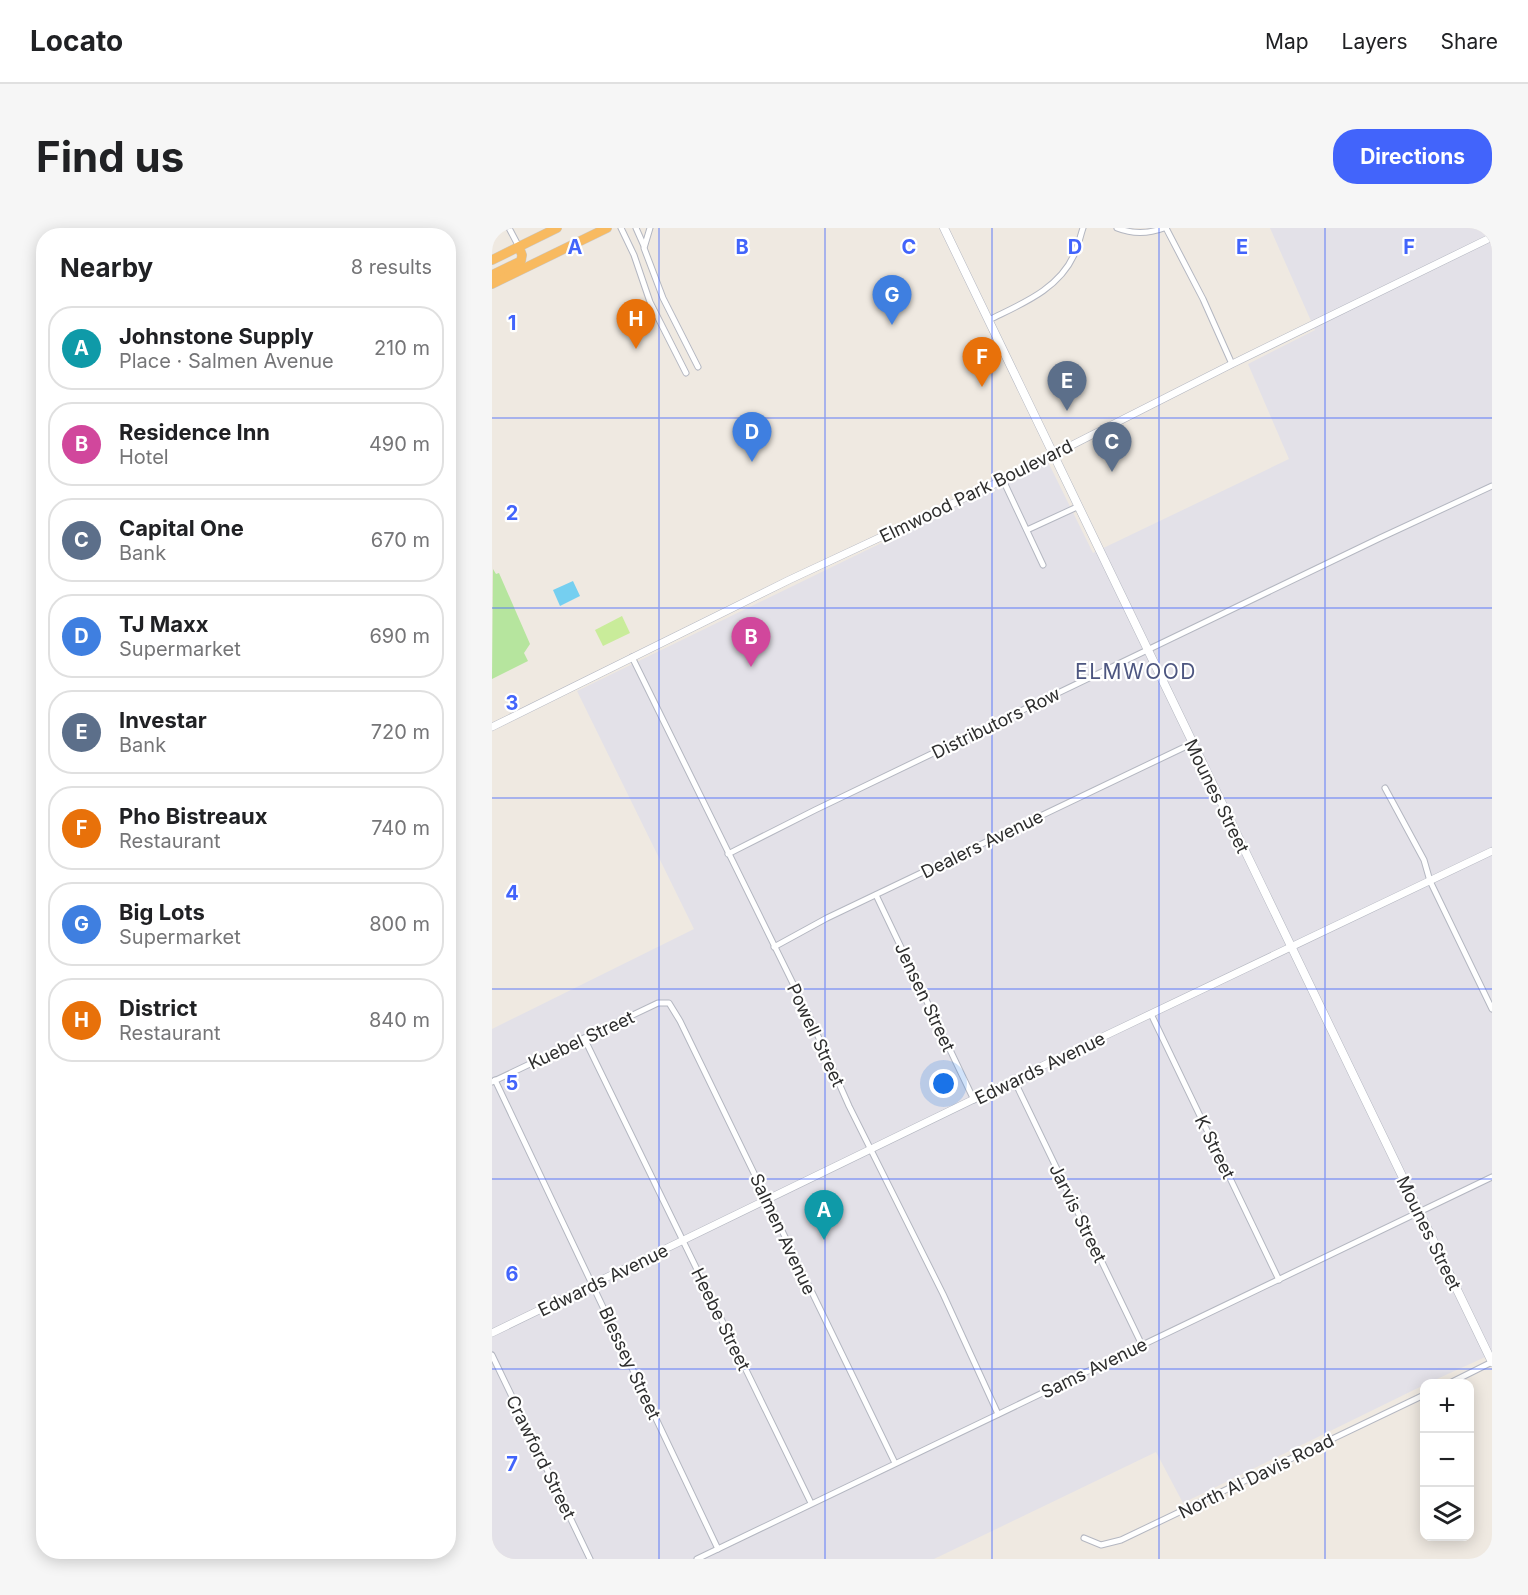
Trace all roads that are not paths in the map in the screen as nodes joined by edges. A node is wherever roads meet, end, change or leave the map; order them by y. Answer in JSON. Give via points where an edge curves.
{"nodes":[{"id":1,"x":509,"y":228,"type":"edge"},
{"id":2,"x":557,"y":228,"type":"edge"},
{"id":3,"x":607,"y":228,"type":"edge"},
{"id":4,"x":621,"y":228,"type":"edge"},
{"id":5,"x":636,"y":228,"type":"edge"},
{"id":6,"x":650,"y":228,"type":"edge"},
{"id":7,"x":944,"y":228,"type":"edge"},
{"id":8,"x":1083,"y":228,"type":"edge"},
{"id":9,"x":1117,"y":228,"type":"edge"},
{"id":10,"x":1165,"y":228,"type":"edge"},
{"id":11,"x":1492,"y":237,"type":"edge"},
{"id":12,"x":519,"y":247,"type":"junction"},
{"id":13,"x":644,"y":248,"type":"junction"},
{"id":14,"x":492,"y":260,"type":"edge"},
{"id":15,"x":492,"y":275,"type":"edge"},
{"id":16,"x":492,"y":284,"type":"edge"},
{"id":17,"x":989,"y":320,"type":"junction"},
{"id":18,"x":1232,"y":364,"type":"junction"},
{"id":19,"x":698,"y":367,"type":"dead end"},
{"id":20,"x":686,"y":374,"type":"dead end"},
{"id":21,"x":1052,"y":455,"type":"junction"},
{"id":22,"x":1003,"y":480,"type":"junction"},
{"id":23,"x":1492,"y":486,"type":"edge"},
{"id":24,"x":1077,"y":507,"type":"junction"},
{"id":25,"x":1027,"y":530,"type":"junction"},
{"id":26,"x":1043,"y":565,"type":"dead end"},
{"id":27,"x":1146,"y":651,"type":"junction"},
{"id":28,"x":632,"y":657,"type":"junction"},
{"id":29,"x":492,"y":727,"type":"edge"},
{"id":30,"x":1191,"y":744,"type":"junction"},
{"id":31,"x":1385,"y":788,"type":"dead end"},
{"id":32,"x":1492,"y":851,"type":"edge"},
{"id":33,"x":728,"y":854,"type":"junction"},
{"id":34,"x":1430,"y":881,"type":"junction"},
{"id":35,"x":876,"y":895,"type":"junction"},
{"id":36,"x":774,"y":947,"type":"junction"},
{"id":37,"x":1291,"y":947,"type":"junction"},
{"id":38,"x":670,"y":1006,"type":"joint"},
{"id":39,"x":1492,"y":1009,"type":"edge"},
{"id":40,"x":1151,"y":1014,"type":"junction"},
{"id":41,"x":584,"y":1038,"type":"junction"},
{"id":42,"x":1014,"y":1080,"type":"junction"},
{"id":43,"x":494,"y":1081,"type":"edge"},
{"id":44,"x":974,"y":1100,"type":"junction"},
{"id":45,"x":872,"y":1150,"type":"junction"},
{"id":46,"x":1492,"y":1177,"type":"edge"},
{"id":47,"x":767,"y":1201,"type":"junction"},
{"id":48,"x":1420,"y":1212,"type":"junction"},
{"id":49,"x":683,"y":1242,"type":"junction"},
{"id":50,"x":1279,"y":1280,"type":"junction"},
{"id":51,"x":592,"y":1285,"type":"junction"},
{"id":52,"x":492,"y":1333,"type":"edge"},
{"id":53,"x":1142,"y":1346,"type":"junction"},
{"id":54,"x":492,"y":1355,"type":"edge"},
{"id":55,"x":1492,"y":1362,"type":"edge"},
{"id":56,"x":1456,"y":1379,"type":"edge"},
{"id":57,"x":1420,"y":1397,"type":"edge"},
{"id":58,"x":998,"y":1414,"type":"junction"},
{"id":59,"x":895,"y":1463,"type":"junction"},
{"id":60,"x":811,"y":1503,"type":"junction"},
{"id":61,"x":1084,"y":1538,"type":"dead end"},
{"id":62,"x":718,"y":1549,"type":"junction"},
{"id":63,"x":590,"y":1559,"type":"edge"},
{"id":64,"x":697,"y":1559,"type":"edge"}],
"edges":[{"from":1,"to":12,"type":"street"},
{"from":2,"to":12,"type":"highway"},
{"from":3,"to":16,"type":"highway"},
{"from":4,"to":20,"type":"street"},
{"from":5,"to":13,"type":"street"},
{"from":6,"to":13,"type":"street"},
{"from":7,"to":17,"type":"main road","name":"Mounes Street"},
{"from":8,"to":17,"type":"street","via":[[1073,256],[1060,276],[1037,296]]},
{"from":9,"to":10,"type":"street","via":[[1136,233]]},
{"from":10,"to":18,"type":"street"},
{"from":11,"to":18,"type":"street","name":"Elmwood Park Boulevard"},
{"from":12,"to":14,"type":"highway"},
{"from":12,"to":15,"type":"highway","via":[[521,261]]},
{"from":13,"to":19,"type":"street","via":[[663,298]]},
{"from":17,"to":21,"type":"main road","name":"Mounes Street"},
{"from":18,"to":21,"type":"street","name":"Elmwood Park Boulevard"},
{"from":21,"to":22,"type":"street","name":"Elmwood Park Boulevard"},
{"from":21,"to":24,"type":"main road","name":"Mounes Street"},
{"from":22,"to":25,"type":"street"},
{"from":22,"to":28,"type":"street","name":"Elmwood Park Boulevard"},
{"from":23,"to":27,"type":"street","name":"Distributors Row"},
{"from":24,"to":25,"type":"street"},
{"from":24,"to":27,"type":"main road","name":"Mounes Street"},
{"from":25,"to":26,"type":"street"},
{"from":27,"to":30,"type":"main road","name":"Mounes Street"},
{"from":27,"to":33,"type":"street","name":"Distributors Row"},
{"from":28,"to":29,"type":"street","name":"Elmwood Park Boulevard"},
{"from":28,"to":33,"type":"street","name":"Powell Street"},
{"from":30,"to":35,"type":"street","name":"Dealers Avenue"},
{"from":30,"to":37,"type":"main road","name":"Mounes Street"},
{"from":31,"to":34,"type":"street","via":[[1424,860]]},
{"from":32,"to":34,"type":"street","name":"Edwards Avenue"},
{"from":33,"to":36,"type":"street","name":"Powell Street"},
{"from":34,"to":37,"type":"street","name":"Edwards Avenue"},
{"from":34,"to":39,"type":"street"},
{"from":35,"to":36,"type":"street","name":"Dealers Avenue"},
{"from":35,"to":44,"type":"street","name":"Jensen Street"},
{"from":36,"to":45,"type":"street","name":"Powell Street"},
{"from":37,"to":40,"type":"street","name":"Edwards Avenue"},
{"from":37,"to":48,"type":"main road","name":"Mounes Street"},
{"from":38,"to":41,"type":"street","name":"Kuebel Street","via":[[658,1003]]},
{"from":38,"to":47,"type":"street","name":"Salmen Avenue"},
{"from":40,"to":42,"type":"street","name":"Edwards Avenue"},
{"from":40,"to":50,"type":"street","name":"K Street"},
{"from":41,"to":43,"type":"street","name":"Kuebel Street"},
{"from":41,"to":49,"type":"street","name":"Heebe Street"},
{"from":42,"to":44,"type":"street","name":"Edwards Avenue"},
{"from":42,"to":53,"type":"street","name":"Jarvis Street"},
{"from":43,"to":51,"type":"street","name":"Blessey Street"},
{"from":44,"to":45,"type":"street","name":"Edwards Avenue"},
{"from":45,"to":47,"type":"street","name":"Edwards Avenue"},
{"from":45,"to":58,"type":"street","name":"Powell Street"},
{"from":46,"to":48,"type":"street","name":"Sams Avenue"},
{"from":47,"to":49,"type":"street","name":"Edwards Avenue"},
{"from":47,"to":59,"type":"street","name":"Salmen Avenue"},
{"from":48,"to":50,"type":"street","name":"Sams Avenue"},
{"from":48,"to":55,"type":"main road","name":"Mounes Street"},
{"from":49,"to":51,"type":"street","name":"Edwards Avenue"},
{"from":49,"to":60,"type":"street","name":"Heebe Street"},
{"from":50,"to":53,"type":"street","name":"Sams Avenue"},
{"from":51,"to":52,"type":"street","name":"Edwards Avenue"},
{"from":51,"to":62,"type":"street","name":"Blessey Street"},
{"from":53,"to":58,"type":"street","name":"Sams Avenue"},
{"from":54,"to":63,"type":"street","name":"Crawford Street"},
{"from":55,"to":56,"type":"street"},
{"from":57,"to":61,"type":"street","name":"North Al Davis Road","via":[[1121,1540],[1101,1545]]},
{"from":58,"to":59,"type":"street","name":"Sams Avenue"},
{"from":59,"to":60,"type":"street","name":"Sams Avenue"},
{"from":60,"to":62,"type":"street","name":"Sams Avenue"},
{"from":62,"to":64,"type":"street","name":"Sams Avenue"}]}
